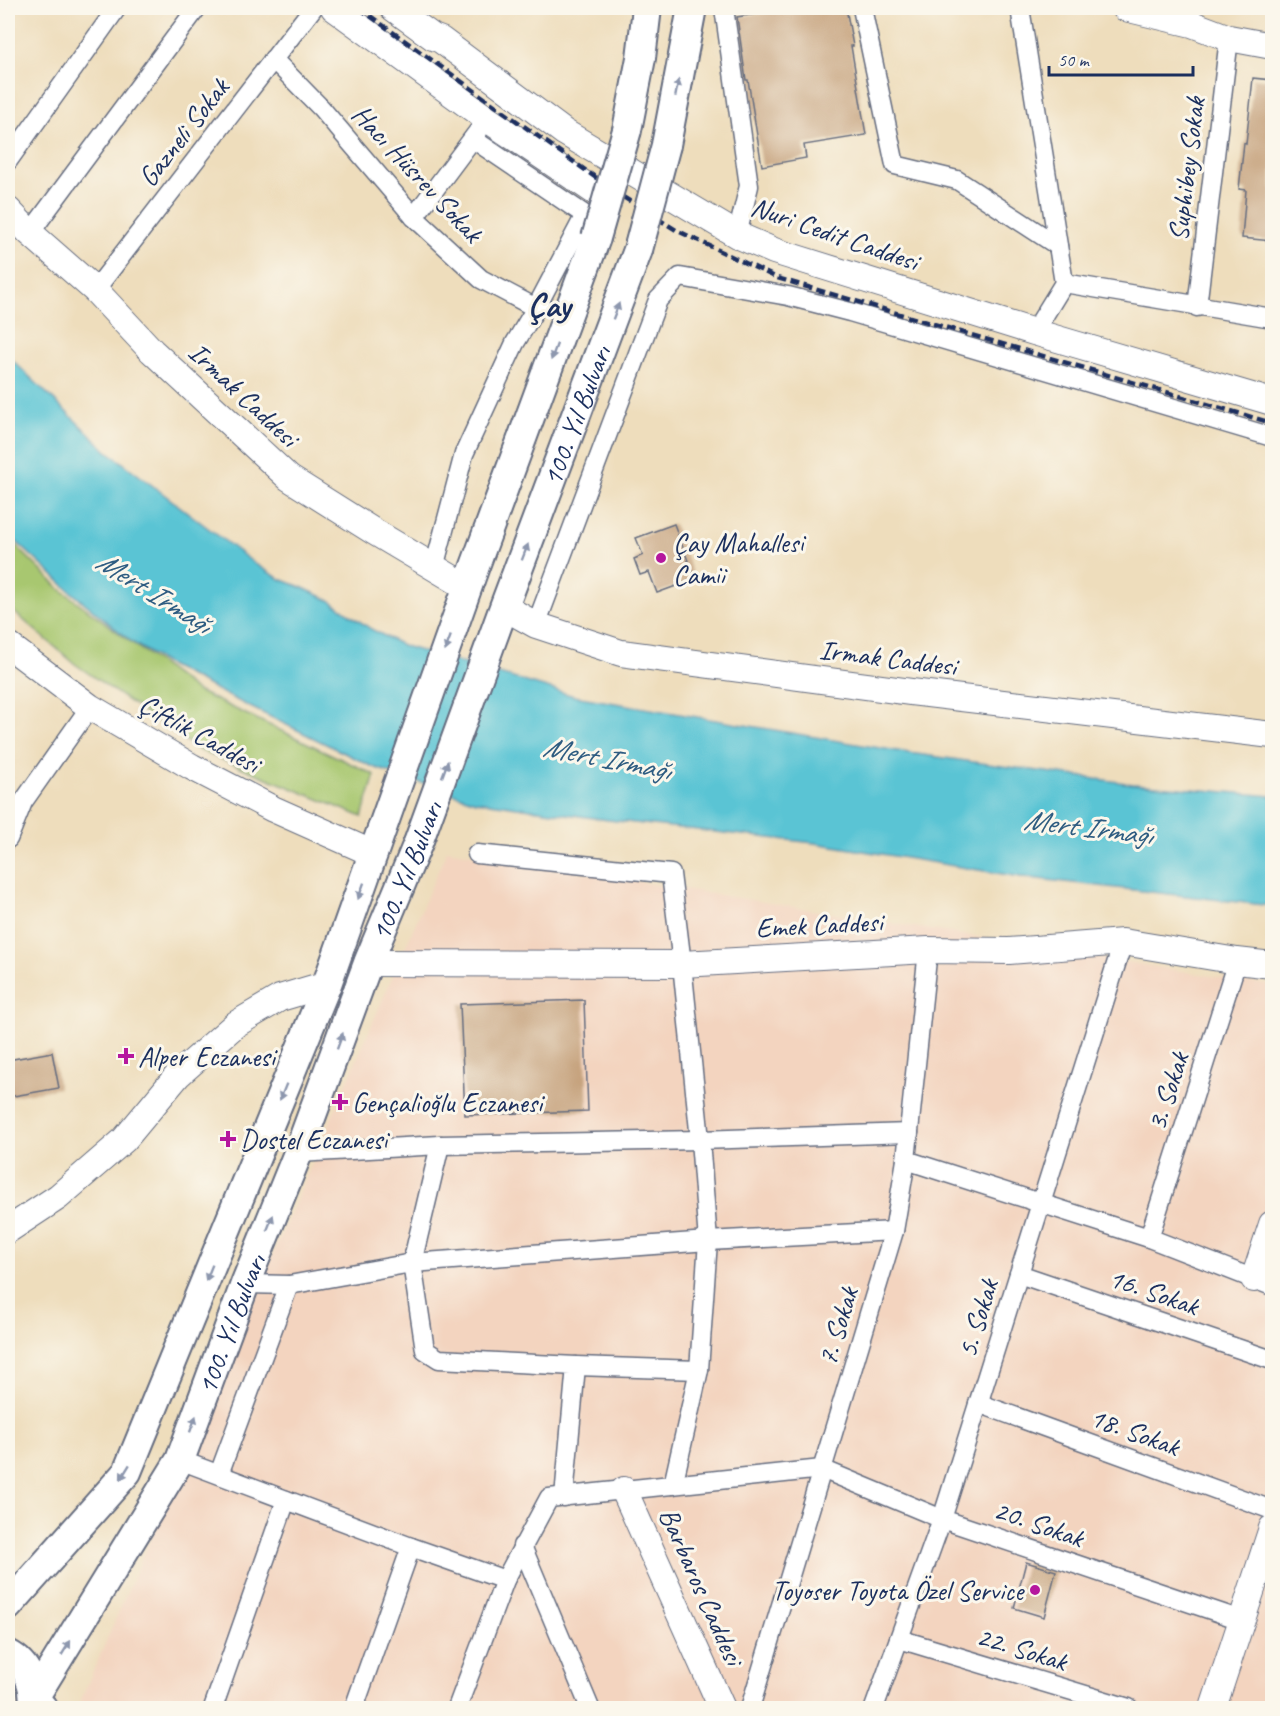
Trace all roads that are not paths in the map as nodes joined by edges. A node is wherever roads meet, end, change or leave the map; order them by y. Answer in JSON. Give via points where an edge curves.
{"nodes":[{"id":1,"x":117,"y":8,"type":"edge"},
{"id":2,"x":197,"y":8,"type":"edge"},
{"id":3,"x":313,"y":8,"type":"edge"},
{"id":4,"x":334,"y":8,"type":"edge"},
{"id":5,"x":393,"y":8,"type":"edge"},
{"id":6,"x":647,"y":8,"type":"edge"},
{"id":7,"x":692,"y":8,"type":"edge"},
{"id":8,"x":724,"y":8,"type":"edge"},
{"id":9,"x":862,"y":8,"type":"edge"},
{"id":10,"x":1020,"y":8,"type":"edge"},
{"id":11,"x":1125,"y":8,"type":"edge"},
{"id":12,"x":1229,"y":38,"type":"junction"},
{"id":13,"x":1272,"y":46,"type":"edge"},
{"id":14,"x":273,"y":59,"type":"junction"},
{"id":15,"x":480,"y":129,"type":"junction"},
{"id":16,"x":8,"y":161,"type":"edge"},
{"id":17,"x":597,"y":193,"type":"dead end"},
{"id":18,"x":8,"y":210,"type":"edge"},
{"id":19,"x":414,"y":218,"type":"junction"},
{"id":20,"x":30,"y":233,"type":"junction"},
{"id":21,"x":737,"y":235,"type":"junction"},
{"id":22,"x":1058,"y":246,"type":"junction"},
{"id":23,"x":1064,"y":283,"type":"junction"},
{"id":24,"x":95,"y":290,"type":"junction"},
{"id":25,"x":1197,"y":307,"type":"junction"},
{"id":26,"x":536,"y":308,"type":"junction"},
{"id":27,"x":1272,"y":318,"type":"edge"},
{"id":28,"x":1034,"y":332,"type":"junction"},
{"id":29,"x":1272,"y":402,"type":"edge"},
{"id":30,"x":1272,"y":437,"type":"edge"},
{"id":31,"x":434,"y":568,"type":"junction"},
{"id":32,"x":467,"y":587,"type":"junction"},
{"id":33,"x":504,"y":607,"type":"junction"},
{"id":34,"x":536,"y":625,"type":"junction"},
{"id":35,"x":8,"y":645,"type":"edge"},
{"id":36,"x":90,"y":707,"type":"junction"},
{"id":37,"x":1272,"y":735,"type":"edge"},
{"id":38,"x":8,"y":839,"type":"edge"},
{"id":39,"x":374,"y":854,"type":"junction"},
{"id":40,"x":477,"y":854,"type":"dead end"},
{"id":41,"x":1123,"y":942,"type":"junction"},
{"id":42,"x":928,"y":950,"type":"junction"},
{"id":43,"x":1237,"y":961,"type":"junction"},
{"id":44,"x":368,"y":963,"type":"junction"},
{"id":45,"x":682,"y":964,"type":"junction"},
{"id":46,"x":1272,"y":965,"type":"edge"},
{"id":47,"x":327,"y":984,"type":"junction"},
{"id":48,"x":909,"y":1133,"type":"junction"},
{"id":49,"x":700,"y":1140,"type":"junction"},
{"id":50,"x":440,"y":1145,"type":"junction"},
{"id":51,"x":298,"y":1153,"type":"junction"},
{"id":52,"x":906,"y":1160,"type":"junction"},
{"id":53,"x":1040,"y":1204,"type":"junction"},
{"id":54,"x":1272,"y":1224,"type":"edge"},
{"id":55,"x":8,"y":1230,"type":"edge"},
{"id":56,"x":894,"y":1231,"type":"junction"},
{"id":57,"x":1149,"y":1238,"type":"junction"},
{"id":58,"x":708,"y":1241,"type":"junction"},
{"id":59,"x":412,"y":1263,"type":"junction"},
{"id":60,"x":1018,"y":1274,"type":"junction"},
{"id":61,"x":1263,"y":1282,"type":"edge"},
{"id":62,"x":245,"y":1284,"type":"junction"},
{"id":63,"x":289,"y":1285,"type":"junction"},
{"id":64,"x":1272,"y":1359,"type":"edge"},
{"id":65,"x":576,"y":1366,"type":"junction"},
{"id":66,"x":699,"y":1370,"type":"junction"},
{"id":67,"x":978,"y":1403,"type":"junction"},
{"id":68,"x":180,"y":1460,"type":"junction"},
{"id":69,"x":822,"y":1469,"type":"junction"},
{"id":70,"x":219,"y":1474,"type":"junction"},
{"id":71,"x":673,"y":1485,"type":"junction"},
{"id":72,"x":624,"y":1490,"type":"junction"},
{"id":73,"x":564,"y":1497,"type":"junction"},
{"id":74,"x":286,"y":1500,"type":"junction"},
{"id":75,"x":1272,"y":1509,"type":"edge"},
{"id":76,"x":942,"y":1519,"type":"junction"},
{"id":77,"x":1272,"y":1528,"type":"edge"},
{"id":78,"x":522,"y":1546,"type":"junction"},
{"id":79,"x":411,"y":1547,"type":"junction"},
{"id":80,"x":505,"y":1580,"type":"junction"},
{"id":81,"x":8,"y":1606,"type":"edge"},
{"id":82,"x":1241,"y":1620,"type":"junction"},
{"id":83,"x":899,"y":1639,"type":"junction"},
{"id":84,"x":8,"y":1654,"type":"edge"},
{"id":85,"x":37,"y":1705,"type":"edge"},
{"id":86,"x":213,"y":1708,"type":"edge"},
{"id":87,"x":354,"y":1708,"type":"edge"},
{"id":88,"x":457,"y":1708,"type":"edge"},
{"id":89,"x":590,"y":1708,"type":"edge"},
{"id":90,"x":722,"y":1708,"type":"edge"},
{"id":91,"x":750,"y":1708,"type":"edge"},
{"id":92,"x":874,"y":1708,"type":"edge"},
{"id":93,"x":1129,"y":1708,"type":"edge"},
{"id":94,"x":1213,"y":1708,"type":"edge"}],
"edges":[{"from":1,"to":16,"type":"street"},
{"from":2,"to":20,"type":"street"},
{"from":3,"to":14,"type":"street","name":"Gazneli Sokak"},
{"from":4,"to":15,"type":"main road"},
{"from":5,"to":21,"type":"main road","name":"Nuri Cedit Caddesi","via":[[564,132]]},
{"from":6,"to":32,"type":"main road","name":"100. Yıl Bulvarı","one_way":true,"bridge":true,"via":[[627,130],[596,238]]},
{"from":33,"to":7,"type":"main road","name":"100. Yıl Bulvarı","one_way":true,"bridge":true,"via":[[638,250],[666,145]]},
{"from":8,"to":21,"type":"street","via":[[749,186]]},
{"from":9,"to":22,"type":"street","via":[[895,165],[957,180]]},
{"from":10,"to":22,"type":"street"},
{"from":11,"to":12,"type":"main road","via":[[1192,24]]},
{"from":12,"to":13,"type":"main road"},
{"from":12,"to":25,"type":"street","name":"Suphibey Sokak"},
{"from":14,"to":19,"type":"street","name":"Hacı Hüsrev Sokak","via":[[321,108]]},
{"from":14,"to":24,"type":"street","name":"Gazneli Sokak"},
{"from":15,"to":17,"type":"main road"},
{"from":15,"to":19,"type":"street"},
{"from":15,"to":26,"type":"street","via":[[585,215]]},
{"from":18,"to":20,"type":"main road","name":"Irmak Caddesi"},
{"from":19,"to":26,"type":"street","name":"Hacı Hüsrev Sokak","via":[[481,279]]},
{"from":20,"to":24,"type":"main road","name":"Irmak Caddesi"},
{"from":21,"to":28,"type":"main road","name":"Nuri Cedit Caddesi","via":[[821,267]]},
{"from":22,"to":23,"type":"street"},
{"from":23,"to":25,"type":"street"},
{"from":23,"to":28,"type":"street"},
{"from":24,"to":31,"type":"main road","name":"Irmak Caddesi","via":[[152,351],[289,478]]},
{"from":25,"to":27,"type":"street"},
{"from":26,"to":31,"type":"street","via":[[515,343],[464,454]]},
{"from":28,"to":29,"type":"main road","name":"Nuri Cedit Caddesi"},
{"from":30,"to":34,"type":"street","via":[[850,312],[788,296],[680,277],[658,300]]},
{"from":31,"to":32,"type":"main road","name":"Irmak Caddesi"},
{"from":32,"to":39,"type":"main road","name":"100. Yıl Bulvarı","one_way":true},
{"from":33,"to":34,"type":"main road","name":"Irmak Caddesi"},
{"from":44,"to":33,"type":"main road","name":"100. Yıl Bulvarı","one_way":true,"via":[[418,843]]},
{"from":34,"to":37,"type":"main road","name":"Irmak Caddesi","via":[[621,653],[922,694]]},
{"from":35,"to":36,"type":"main road","name":"Çiftlik Caddesi"},
{"from":36,"to":38,"type":"street","via":[[23,802]]},
{"from":36,"to":39,"type":"main road","name":"Çiftlik Caddesi","via":[[222,783]]},
{"from":39,"to":47,"type":"main road","name":"100. Yıl Bulvarı","one_way":true},
{"from":40,"to":45,"type":"street","via":[[671,874]]},
{"from":41,"to":42,"type":"main road","name":"Emek Caddesi","via":[[1009,951]]},
{"from":41,"to":43,"type":"main road","name":"Emek Caddesi"},
{"from":41,"to":53,"type":"street","name":"5. Sokak"},
{"from":42,"to":45,"type":"main road","name":"Emek Caddesi"},
{"from":42,"to":48,"type":"street","name":"7. Sokak"},
{"from":43,"to":46,"type":"main road","name":"Emek Caddesi"},
{"from":43,"to":57,"type":"street","name":"3. Sokak"},
{"from":44,"to":45,"type":"main road","name":"Emek Caddesi"},
{"from":51,"to":44,"type":"main road","name":"100. Yıl Bulvarı","one_way":true},
{"from":45,"to":49,"type":"street"},
{"from":47,"to":55,"type":"main road","via":[[280,998],[236,1024],[178,1076],[124,1140],[58,1197]]},
{"from":47,"to":81,"type":"main road","name":"100. Yıl Bulvarı","one_way":true,"via":[[127,1472]]},
{"from":48,"to":49,"type":"street"},
{"from":48,"to":52,"type":"street","name":"7. Sokak"},
{"from":49,"to":50,"type":"street"},
{"from":49,"to":58,"type":"street"},
{"from":50,"to":51,"type":"street"},
{"from":50,"to":59,"type":"street"},
{"from":62,"to":51,"type":"main road","name":"100. Yıl Bulvarı","one_way":true},
{"from":52,"to":53,"type":"street"},
{"from":52,"to":56,"type":"street","name":"7. Sokak"},
{"from":53,"to":57,"type":"street"},
{"from":53,"to":60,"type":"street","name":"5. Sokak"},
{"from":54,"to":61,"type":"main road"},
{"from":56,"to":58,"type":"street"},
{"from":56,"to":69,"type":"street","name":"7. Sokak"},
{"from":57,"to":61,"type":"street"},
{"from":58,"to":59,"type":"street"},
{"from":58,"to":66,"type":"street"},
{"from":59,"to":63,"type":"street"},
{"from":59,"to":65,"type":"street","via":[[425,1350],[439,1359]]},
{"from":60,"to":64,"type":"street","name":"16. Sokak"},
{"from":60,"to":67,"type":"street","name":"5. Sokak"},
{"from":62,"to":63,"type":"street"},
{"from":68,"to":62,"type":"main road","name":"100. Yıl Bulvarı","one_way":true},
{"from":63,"to":70,"type":"street"},
{"from":65,"to":66,"type":"street"},
{"from":65,"to":73,"type":"street"},
{"from":66,"to":71,"type":"street"},
{"from":67,"to":75,"type":"street","name":"18. Sokak"},
{"from":67,"to":76,"type":"street","name":"5. Sokak"},
{"from":68,"to":70,"type":"street"},
{"from":85,"to":68,"type":"main road","name":"100. Yıl Bulvarı","one_way":true},
{"from":69,"to":71,"type":"street"},
{"from":69,"to":76,"type":"street","name":"20. Sokak"},
{"from":69,"to":91,"type":"street","name":"7. Sokak"},
{"from":70,"to":74,"type":"street"},
{"from":71,"to":72,"type":"street"},
{"from":72,"to":73,"type":"street"},
{"from":72,"to":90,"type":"main road","name":"Barbaros Caddesi"},
{"from":73,"to":78,"type":"street","via":[[549,1498]]},
{"from":74,"to":79,"type":"street"},
{"from":74,"to":86,"type":"street"},
{"from":76,"to":82,"type":"street","name":"20. Sokak"},
{"from":76,"to":83,"type":"street","name":"5. Sokak"},
{"from":77,"to":82,"type":"main road"},
{"from":78,"to":80,"type":"street"},
{"from":78,"to":89,"type":"street"},
{"from":79,"to":80,"type":"street"},
{"from":79,"to":87,"type":"street"},
{"from":80,"to":88,"type":"street"},
{"from":82,"to":94,"type":"main road"},
{"from":83,"to":92,"type":"street","name":"5. Sokak"},
{"from":83,"to":93,"type":"street","name":"22. Sokak"},
{"from":84,"to":85,"type":"main road","via":[[25,1668]]}]}
